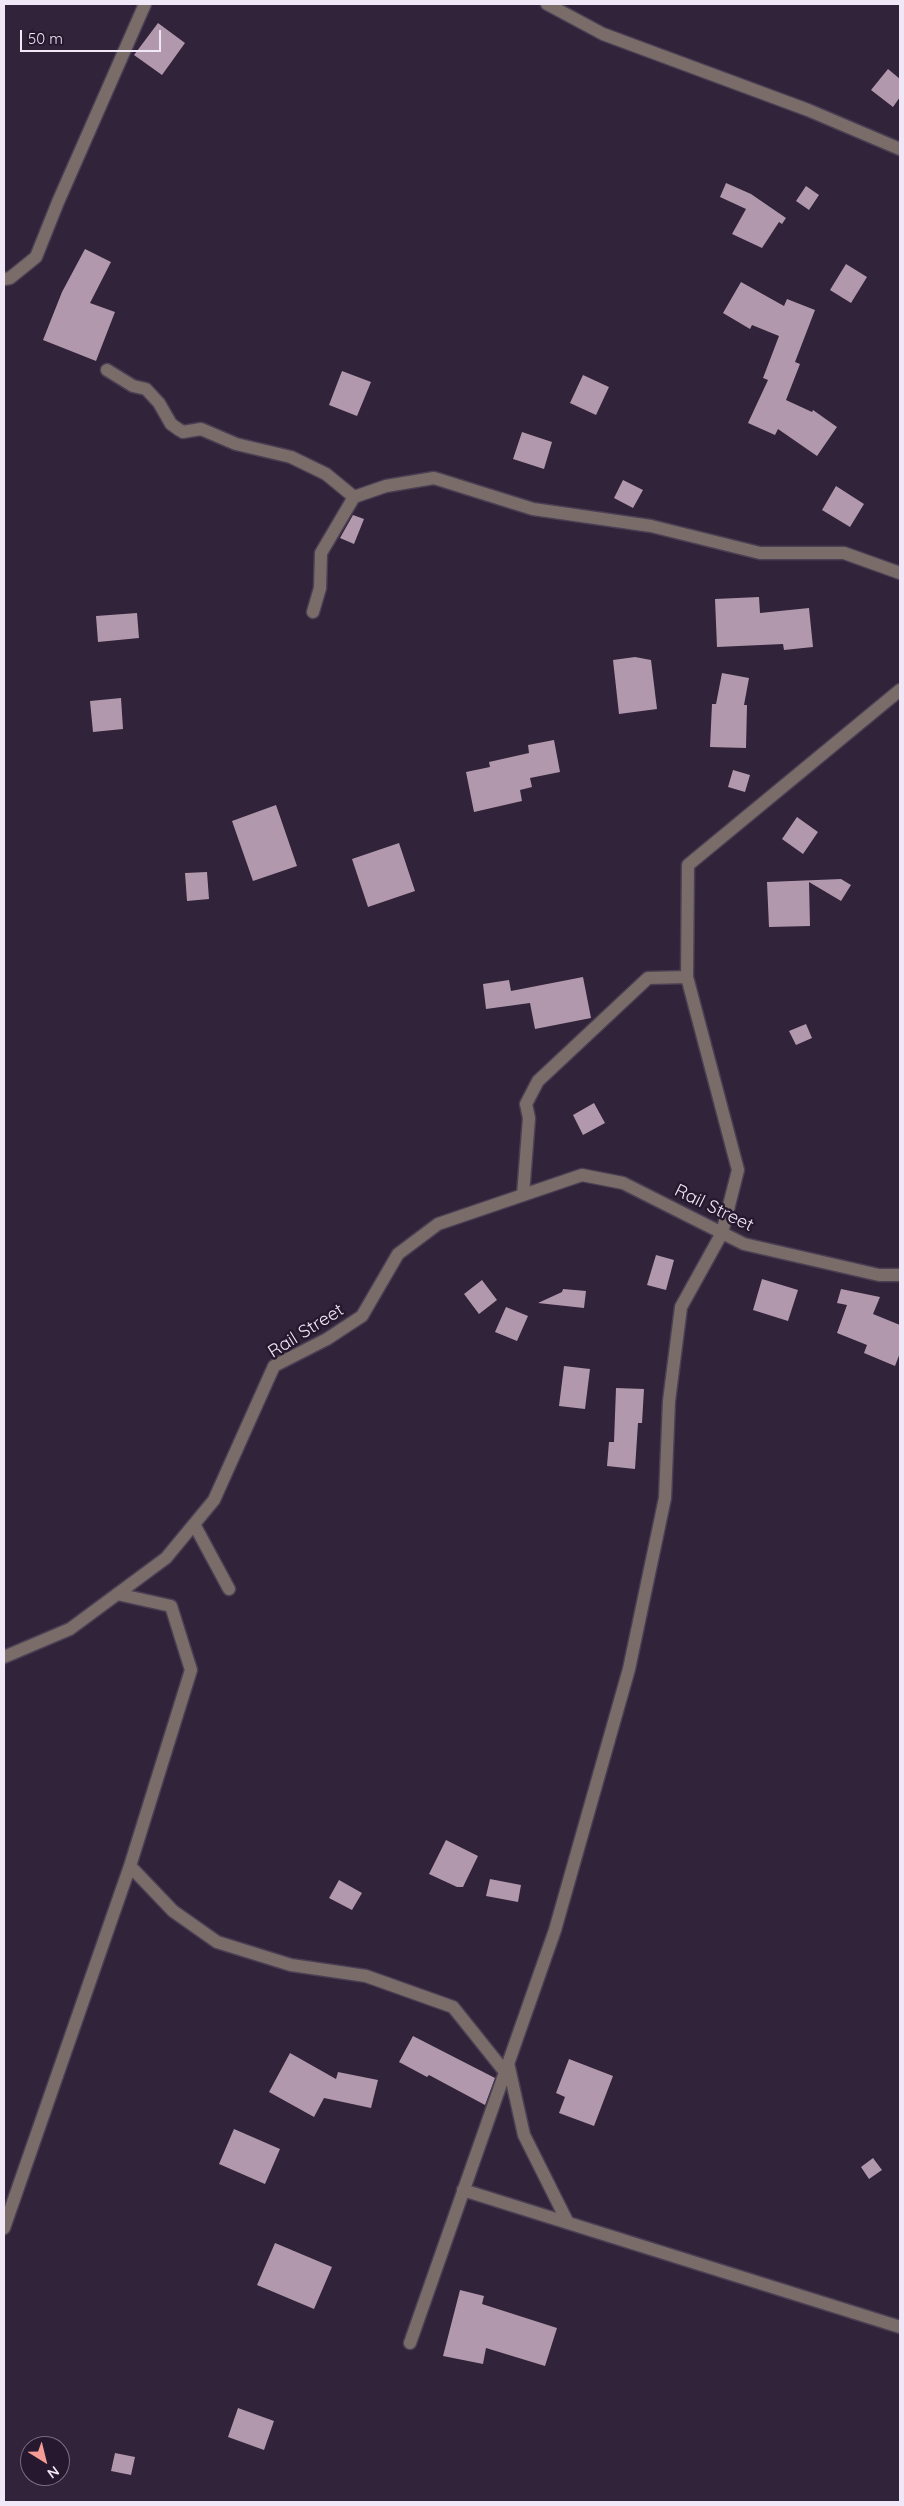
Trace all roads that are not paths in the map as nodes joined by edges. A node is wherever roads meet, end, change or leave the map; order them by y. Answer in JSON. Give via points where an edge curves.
{"nodes":[{"id":1,"x":145,"y":4,"type":"edge"},
{"id":2,"x":548,"y":4,"type":"edge"},
{"id":3,"x":900,"y":149,"type":"edge"},
{"id":4,"x":4,"y":279,"type":"edge"},
{"id":5,"x":107,"y":370,"type":"dead end"},
{"id":6,"x":354,"y":497,"type":"junction"},
{"id":7,"x":900,"y":573,"type":"edge"},
{"id":8,"x":313,"y":612,"type":"dead end"},
{"id":9,"x":900,"y":690,"type":"edge"},
{"id":10,"x":687,"y":977,"type":"junction"},
{"id":11,"x":523,"y":1195,"type":"junction"},
{"id":12,"x":722,"y":1233,"type":"junction"},
{"id":13,"x":900,"y":1275,"type":"edge"},
{"id":14,"x":194,"y":1524,"type":"junction"},
{"id":15,"x":229,"y":1589,"type":"dead end"},
{"id":16,"x":117,"y":1594,"type":"junction"},
{"id":17,"x":4,"y":1657,"type":"edge"},
{"id":18,"x":130,"y":1866,"type":"junction"},
{"id":19,"x":506,"y":2067,"type":"junction"},
{"id":20,"x":463,"y":2190,"type":"junction"},
{"id":21,"x":568,"y":2223,"type":"junction"},
{"id":22,"x":4,"y":2228,"type":"edge"},
{"id":23,"x":900,"y":2327,"type":"edge"},
{"id":24,"x":410,"y":2343,"type":"dead end"}],
"edges":[{"from":1,"to":4,"type":"street","via":[[36,257],[10,278]]},
{"from":2,"to":3,"type":"street","via":[[604,34],[808,110]]},
{"from":5,"to":6,"type":"street","via":[[146,390],[159,403],[171,424],[183,432],[201,429],[236,444],[291,457],[326,474]]},
{"from":6,"to":7,"type":"street","via":[[386,486],[434,478],[533,509],[650,526],[760,553],[844,553]]},
{"from":6,"to":8,"type":"street","via":[[321,553],[320,588]]},
{"from":9,"to":10,"type":"street","via":[[688,865]]},
{"from":10,"to":11,"type":"street","via":[[648,978],[538,1080],[526,1104],[529,1118]]},
{"from":10,"to":12,"type":"street","via":[[738,1170]]},
{"from":11,"to":12,"type":"street","name":"Rail Street","via":[[582,1175],[623,1183]]},
{"from":11,"to":14,"type":"street","name":"Rail Street","via":[[438,1224],[398,1254],[362,1316],[328,1339],[274,1366],[214,1500]]},
{"from":12,"to":13,"type":"street","name":"Rail Street","via":[[744,1244],[879,1275]]},
{"from":12,"to":19,"type":"street","via":[[681,1306],[669,1401],[665,1498],[629,1669],[554,1930]]},
{"from":14,"to":15,"type":"street"},
{"from":14,"to":16,"type":"street","name":"Rail Street","via":[[166,1558]]},
{"from":16,"to":17,"type":"street","name":"Rail Street","via":[[70,1629]]},
{"from":16,"to":18,"type":"street","via":[[171,1606],[191,1670]]},
{"from":18,"to":19,"type":"street","via":[[173,1911],[217,1942],[291,1965],[366,1976],[453,2007]]},
{"from":18,"to":22,"type":"street"},
{"from":19,"to":20,"type":"street"},
{"from":19,"to":21,"type":"street","via":[[524,2135]]},
{"from":20,"to":21,"type":"street"},
{"from":20,"to":24,"type":"street"},
{"from":21,"to":23,"type":"street"}]}
